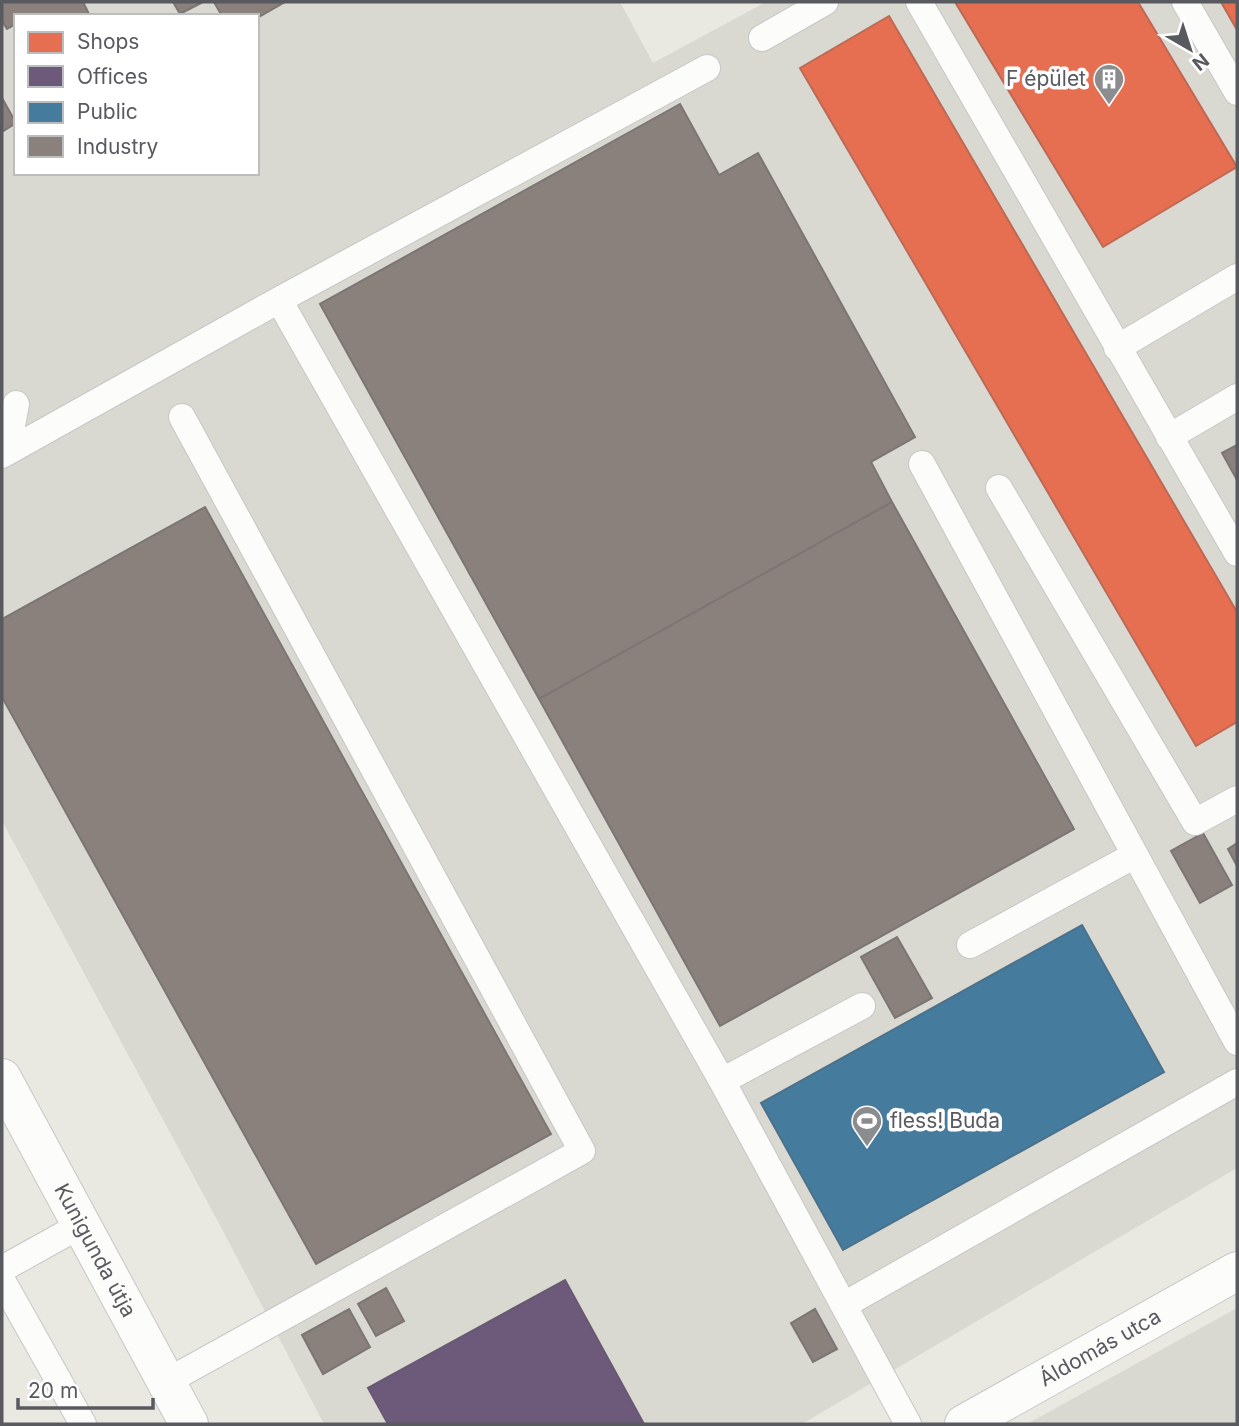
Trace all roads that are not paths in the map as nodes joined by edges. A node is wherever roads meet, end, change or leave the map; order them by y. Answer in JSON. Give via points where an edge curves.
{"nodes":[{"id":1,"x":825,"y":2,"type":"edge"},
{"id":2,"x":919,"y":2,"type":"edge"},
{"id":3,"x":1185,"y":2,"type":"edge"},
{"id":4,"x":762,"y":38,"type":"dead end"},
{"id":5,"x":707,"y":68,"type":"dead end"},
{"id":6,"x":1237,"y":92,"type":"edge"},
{"id":7,"x":1237,"y":277,"type":"edge"},
{"id":8,"x":279,"y":300,"type":"junction"},
{"id":9,"x":1117,"y":348,"type":"junction"},
{"id":10,"x":1237,"y":397,"type":"edge"},
{"id":11,"x":16,"y":404,"type":"dead end"},
{"id":12,"x":182,"y":417,"type":"dead end"},
{"id":13,"x":1169,"y":437,"type":"junction"},
{"id":14,"x":4,"y":454,"type":"edge"},
{"id":15,"x":922,"y":464,"type":"dead end"},
{"id":16,"x":999,"y":488,"type":"dead end"},
{"id":17,"x":1237,"y":553,"type":"edge"},
{"id":18,"x":1237,"y":799,"type":"edge"},
{"id":19,"x":1135,"y":855,"type":"junction"},
{"id":20,"x":970,"y":945,"type":"dead end"},
{"id":21,"x":862,"y":1006,"type":"dead end"},
{"id":22,"x":1237,"y":1042,"type":"edge"},
{"id":23,"x":2,"y":1078,"type":"edge"},
{"id":24,"x":722,"y":1081,"type":"junction"},
{"id":25,"x":1237,"y":1082,"type":"edge"},
{"id":26,"x":81,"y":1225,"type":"junction"},
{"id":27,"x":2,"y":1269,"type":"edge"},
{"id":28,"x":1237,"y":1271,"type":"edge"},
{"id":29,"x":2,"y":1280,"type":"edge"},
{"id":30,"x":844,"y":1305,"type":"junction"},
{"id":31,"x":166,"y":1382,"type":"junction"},
{"id":32,"x":83,"y":1424,"type":"edge"},
{"id":33,"x":189,"y":1424,"type":"edge"},
{"id":34,"x":908,"y":1424,"type":"edge"},
{"id":35,"x":964,"y":1424,"type":"edge"}],
"edges":[{"from":1,"to":4,"type":"lane"},
{"from":2,"to":9,"type":"lane"},
{"from":3,"to":6,"type":"lane"},
{"from":5,"to":8,"type":"lane"},
{"from":7,"to":9,"type":"lane"},
{"from":8,"to":14,"type":"lane"},
{"from":8,"to":24,"type":"lane"},
{"from":9,"to":13,"type":"lane"},
{"from":10,"to":13,"type":"lane"},
{"from":11,"to":14,"type":"lane"},
{"from":12,"to":31,"type":"lane","via":[[582,1151]]},
{"from":13,"to":17,"type":"lane"},
{"from":15,"to":19,"type":"lane"},
{"from":16,"to":18,"type":"lane","via":[[1195,822]]},
{"from":19,"to":20,"type":"lane"},
{"from":19,"to":22,"type":"lane"},
{"from":21,"to":24,"type":"lane"},
{"from":23,"to":26,"type":"street","name":"Kunigunda útja"},
{"from":24,"to":30,"type":"lane"},
{"from":25,"to":30,"type":"lane"},
{"from":26,"to":27,"type":"lane"},
{"from":26,"to":31,"type":"street","name":"Kunigunda útja"},
{"from":28,"to":35,"type":"street","name":"Áldomás utca"},
{"from":29,"to":32,"type":"lane"},
{"from":30,"to":34,"type":"lane"},
{"from":31,"to":33,"type":"street","name":"Kunigunda útja"}]}
